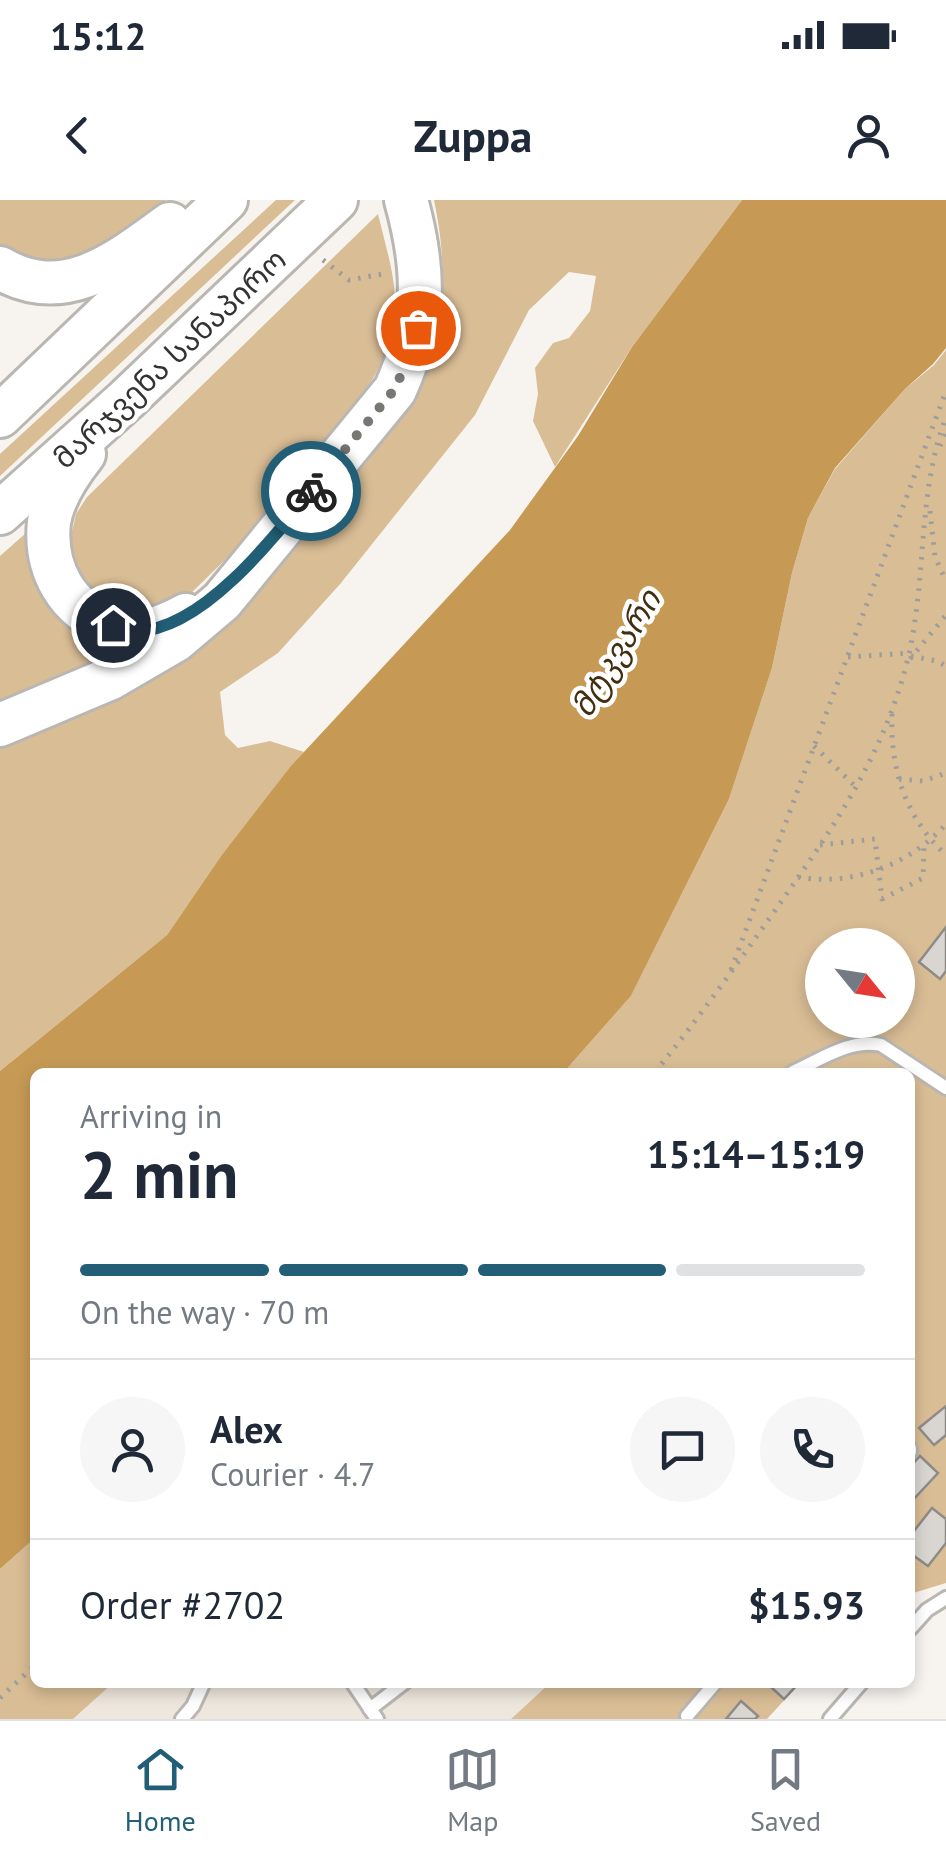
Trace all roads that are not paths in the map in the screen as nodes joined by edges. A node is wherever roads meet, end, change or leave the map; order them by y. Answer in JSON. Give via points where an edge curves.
{"nodes":[{"id":1,"x":202,"y":200,"type":"edge"},
{"id":2,"x":226,"y":200,"type":"edge"},
{"id":3,"x":336,"y":200,"type":"edge"},
{"id":4,"x":409,"y":213,"type":"edge"},
{"id":5,"x":0,"y":268,"type":"edge"},
{"id":6,"x":126,"y":400,"type":"junction"},
{"id":7,"x":0,"y":416,"type":"edge"},
{"id":8,"x":0,"y":513,"type":"edge"},
{"id":9,"x":254,"y":563,"type":"junction"},
{"id":10,"x":0,"y":725,"type":"edge"},
{"id":11,"x":801,"y":1068,"type":"edge"},
{"id":12,"x":946,"y":1088,"type":"edge"},
{"id":13,"x":946,"y":1598,"type":"edge"},
{"id":14,"x":915,"y":1623,"type":"edge"},
{"id":15,"x":202,"y":1688,"type":"edge"},
{"id":16,"x":356,"y":1688,"type":"edge"},
{"id":17,"x":399,"y":1688,"type":"edge"},
{"id":18,"x":711,"y":1688,"type":"edge"},
{"id":19,"x":857,"y":1688,"type":"edge"},
{"id":20,"x":374,"y":1714,"type":"edge"},
{"id":21,"x":687,"y":1716,"type":"dead end"},
{"id":22,"x":182,"y":1719,"type":"edge"},
{"id":23,"x":830,"y":1719,"type":"edge"}],
"edges":[{"from":1,"to":5,"type":"highway","via":[[91,275],[55,284],[24,281]]},
{"from":2,"to":7,"type":"highway"},
{"from":3,"to":6,"type":"highway","name":"მარჯვენა სანაპირო"},
{"from":4,"to":9,"type":"highway","via":[[421,302],[410,356],[394,390]]},
{"from":6,"to":8,"type":"highway","name":"მარჯვენა სანაპირო"},
{"from":6,"to":9,"type":"highway","via":[[66,476],[50,519],[49,560],[64,593],[92,618],[134,631],[165,626],[190,612]]},
{"from":9,"to":10,"type":"highway","via":[[176,640]]},
{"from":11,"to":12,"type":"lane","via":[[870,1042]]},
{"from":13,"to":14,"type":"lane"},
{"from":15,"to":22,"type":"lane"},
{"from":16,"to":20,"type":"lane"},
{"from":17,"to":20,"type":"lane"},
{"from":18,"to":21,"type":"lane"},
{"from":19,"to":23,"type":"lane"}]}
